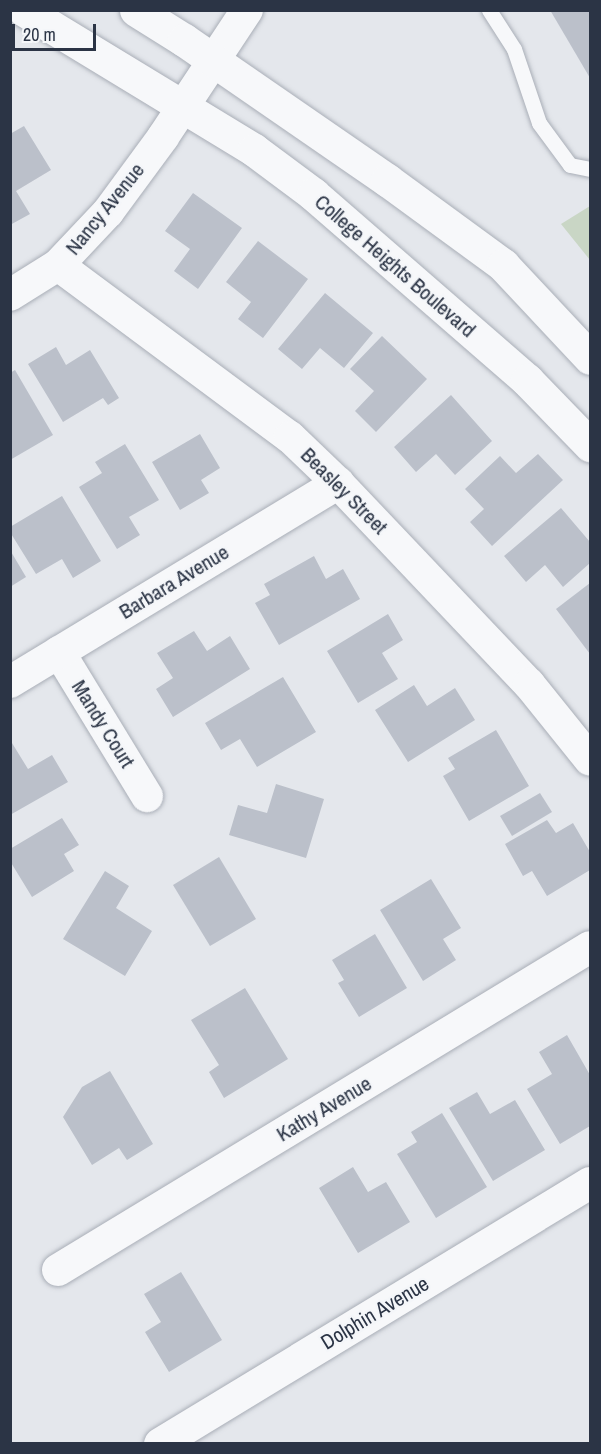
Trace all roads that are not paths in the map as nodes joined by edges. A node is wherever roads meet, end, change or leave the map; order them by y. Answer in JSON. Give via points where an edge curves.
{"nodes":[{"id":1,"x":24,"y":10,"type":"edge"},
{"id":2,"x":136,"y":10,"type":"edge"},
{"id":3,"x":246,"y":10,"type":"edge"},
{"id":4,"x":489,"y":10,"type":"edge"},
{"id":5,"x":213,"y":60,"type":"junction"},
{"id":6,"x":183,"y":107,"type":"junction"},
{"id":7,"x":591,"y":169,"type":"edge"},
{"id":8,"x":58,"y":266,"type":"junction"},
{"id":9,"x":10,"y":295,"type":"edge"},
{"id":10,"x":591,"y":358,"type":"edge"},
{"id":11,"x":591,"y":445,"type":"edge"},
{"id":12,"x":338,"y":483,"type":"junction"},
{"id":13,"x":59,"y":652,"type":"junction"},
{"id":14,"x":10,"y":682,"type":"edge"},
{"id":15,"x":591,"y":760,"type":"edge"},
{"id":16,"x":147,"y":796,"type":"dead end"},
{"id":17,"x":591,"y":947,"type":"edge"},
{"id":18,"x":591,"y":1183,"type":"edge"},
{"id":19,"x":58,"y":1270,"type":"dead end"},
{"id":20,"x":160,"y":1443,"type":"edge"}],
"edges":[{"from":1,"to":6,"type":"street","name":"College Heights Boulevard"},
{"from":2,"to":5,"type":"street"},
{"from":3,"to":5,"type":"street"},
{"from":4,"to":7,"type":"lane","via":[[514,49],[539,123],[570,165]]},
{"from":5,"to":6,"type":"street"},
{"from":5,"to":10,"type":"street","via":[[503,265]]},
{"from":6,"to":8,"type":"street","name":"Nancy Avenue","via":[[108,212]]},
{"from":6,"to":11,"type":"street","name":"College Heights Boulevard","via":[[254,150],[313,194],[527,380]]},
{"from":8,"to":9,"type":"street","name":"Nancy Avenue"},
{"from":8,"to":12,"type":"street","name":"Beasley Street","via":[[290,437]]},
{"from":12,"to":13,"type":"street","name":"Barbara Avenue"},
{"from":12,"to":15,"type":"street","name":"Beasley Street","via":[[529,684]]},
{"from":13,"to":14,"type":"street","name":"Barbara Avenue"},
{"from":13,"to":16,"type":"street","name":"Mandy Court"},
{"from":17,"to":19,"type":"street","name":"Kathy Avenue"},
{"from":18,"to":20,"type":"street","name":"Dolphin Avenue"}]}
